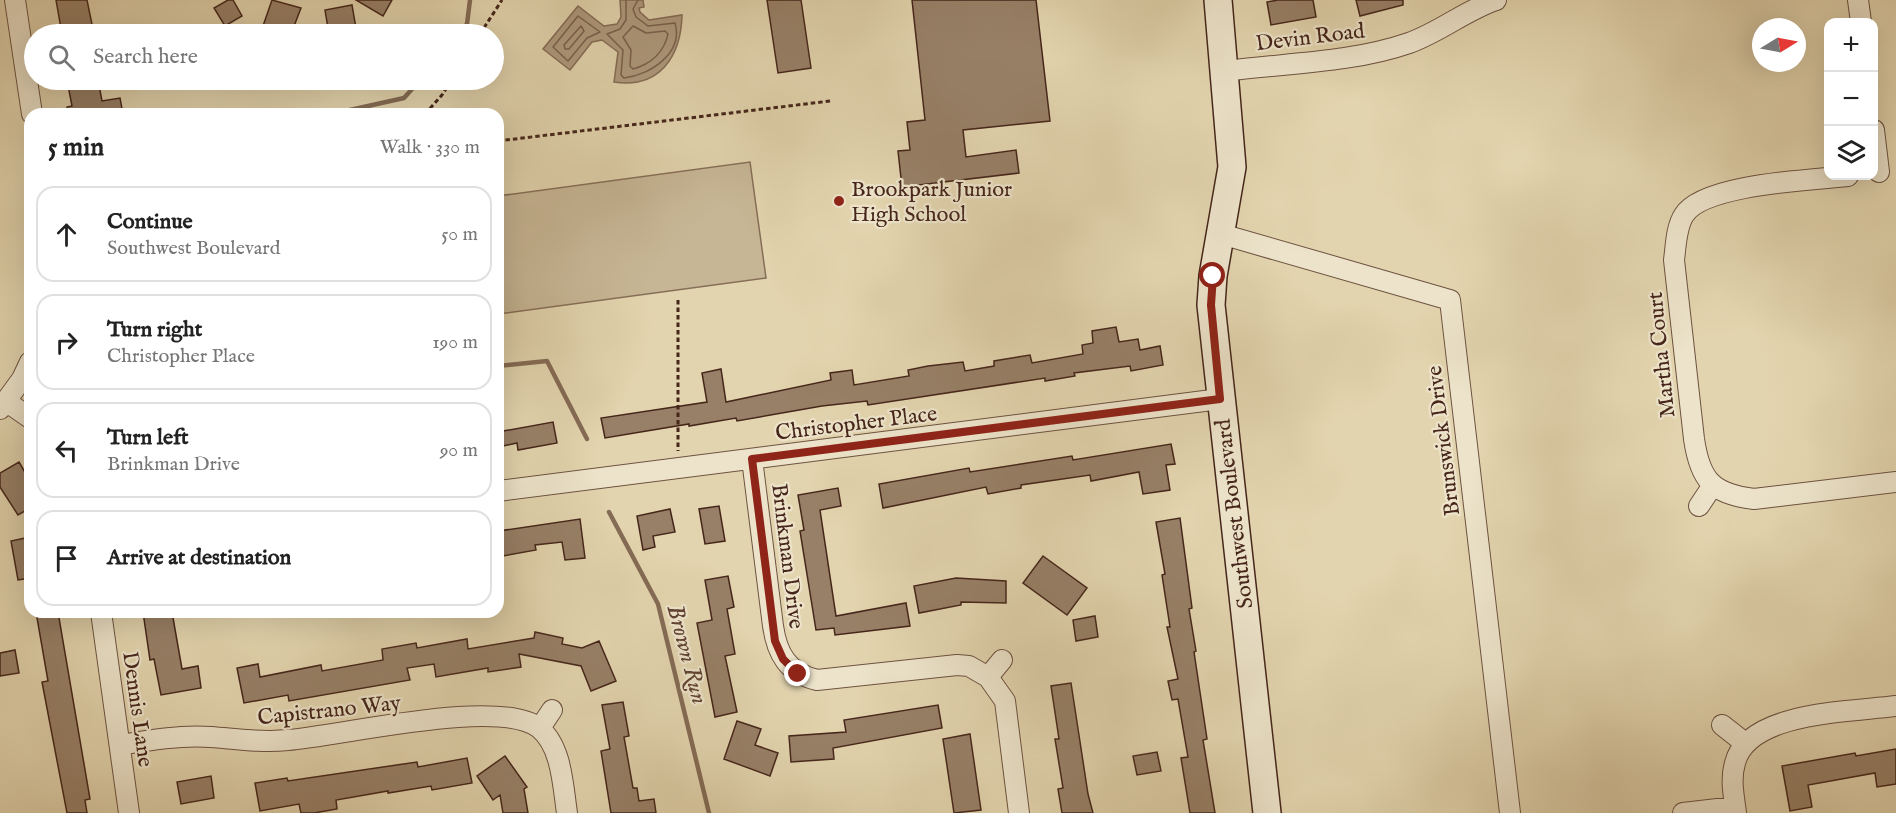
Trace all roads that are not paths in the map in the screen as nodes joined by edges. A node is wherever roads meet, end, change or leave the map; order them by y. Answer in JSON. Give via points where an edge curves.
{"nodes":[{"id":1,"x":15,"y":0,"type":"edge"},
{"id":2,"x":1218,"y":0,"type":"edge"},
{"id":3,"x":1496,"y":0,"type":"edge"},
{"id":4,"x":1858,"y":0,"type":"edge"},
{"id":5,"x":1860,"y":18,"type":"edge"},
{"id":6,"x":24,"y":60,"type":"edge"},
{"id":7,"x":1226,"y":70,"type":"junction"},
{"id":8,"x":28,"y":90,"type":"edge"},
{"id":9,"x":31,"y":108,"type":"edge"},
{"id":10,"x":1878,"y":148,"type":"edge"},
{"id":11,"x":1883,"y":171,"type":"edge"},
{"id":12,"x":1824,"y":179,"type":"edge"},
{"id":13,"x":1221,"y":234,"type":"junction"},
{"id":14,"x":24,"y":372,"type":"edge"},
{"id":15,"x":1220,"y":399,"type":"junction"},
{"id":16,"x":4,"y":405,"type":"edge"},
{"id":17,"x":24,"y":415,"type":"edge"},
{"id":18,"x":752,"y":459,"type":"junction"},
{"id":19,"x":1896,"y":482,"type":"edge"},
{"id":20,"x":1713,"y":485,"type":"junction"},
{"id":21,"x":504,"y":490,"type":"edge"},
{"id":22,"x":1699,"y":506,"type":"dead end"},
{"id":23,"x":102,"y":618,"type":"edge"},
{"id":24,"x":1002,"y":660,"type":"dead end"},
{"id":25,"x":988,"y":677,"type":"junction"},
{"id":26,"x":1896,"y":706,"type":"edge"},
{"id":27,"x":552,"y":710,"type":"dead end"},
{"id":28,"x":1722,"y":724,"type":"dead end"},
{"id":29,"x":540,"y":728,"type":"junction"},
{"id":30,"x":1745,"y":743,"type":"junction"},
{"id":31,"x":120,"y":745,"type":"junction"},
{"id":32,"x":1736,"y":810,"type":"edge"},
{"id":33,"x":129,"y":813,"type":"edge"},
{"id":34,"x":567,"y":813,"type":"edge"},
{"id":35,"x":1019,"y":813,"type":"edge"},
{"id":36,"x":1267,"y":813,"type":"edge"},
{"id":37,"x":1510,"y":813,"type":"edge"},
{"id":38,"x":1683,"y":813,"type":"edge"}],
"edges":[{"from":1,"to":6,"type":"street"},
{"from":2,"to":7,"type":"street","name":"Southwest Boulevard"},
{"from":3,"to":7,"type":"street","name":"Devin Road","via":[[1410,42],[1381,51]]},
{"from":4,"to":5,"type":"street"},
{"from":7,"to":13,"type":"street","name":"Southwest Boulevard","via":[[1232,167]]},
{"from":8,"to":9,"type":"street"},
{"from":10,"to":11,"type":"street"},
{"from":12,"to":20,"type":"street","name":"Martha Court","via":[[1723,192],[1701,199],[1684,214],[1674,260],[1698,464]]},
{"from":13,"to":15,"type":"street","name":"Southwest Boulevard","via":[[1211,305]]},
{"from":13,"to":37,"type":"street","name":"Brunswick Drive","via":[[1450,300]]},
{"from":14,"to":16,"type":"street"},
{"from":15,"to":18,"type":"street","name":"Christopher Place"},
{"from":15,"to":36,"type":"street","name":"Southwest Boulevard"},
{"from":16,"to":17,"type":"street"},
{"from":18,"to":21,"type":"street","name":"Christopher Place"},
{"from":18,"to":25,"type":"street","name":"Brinkman Drive","via":[[775,641],[793,680],[957,665],[969,666]]},
{"from":19,"to":20,"type":"street","via":[[1755,499],[1732,496]]},
{"from":20,"to":22,"type":"street"},
{"from":23,"to":31,"type":"street","name":"Dennis Lane"},
{"from":24,"to":25,"type":"street"},
{"from":25,"to":35,"type":"street","via":[[1005,701]]},
{"from":26,"to":30,"type":"street","via":[[1783,721],[1762,729]]},
{"from":27,"to":29,"type":"street"},
{"from":28,"to":30,"type":"street"},
{"from":29,"to":31,"type":"street","name":"Capistrano Way","via":[[526,721],[488,716],[288,740],[163,738]]},
{"from":29,"to":34,"type":"street","via":[[556,756]]},
{"from":30,"to":32,"type":"street","via":[[1735,760],[1732,780]]},
{"from":31,"to":33,"type":"street","name":"Dennis Lane"},
{"from":32,"to":38,"type":"street"}]}
